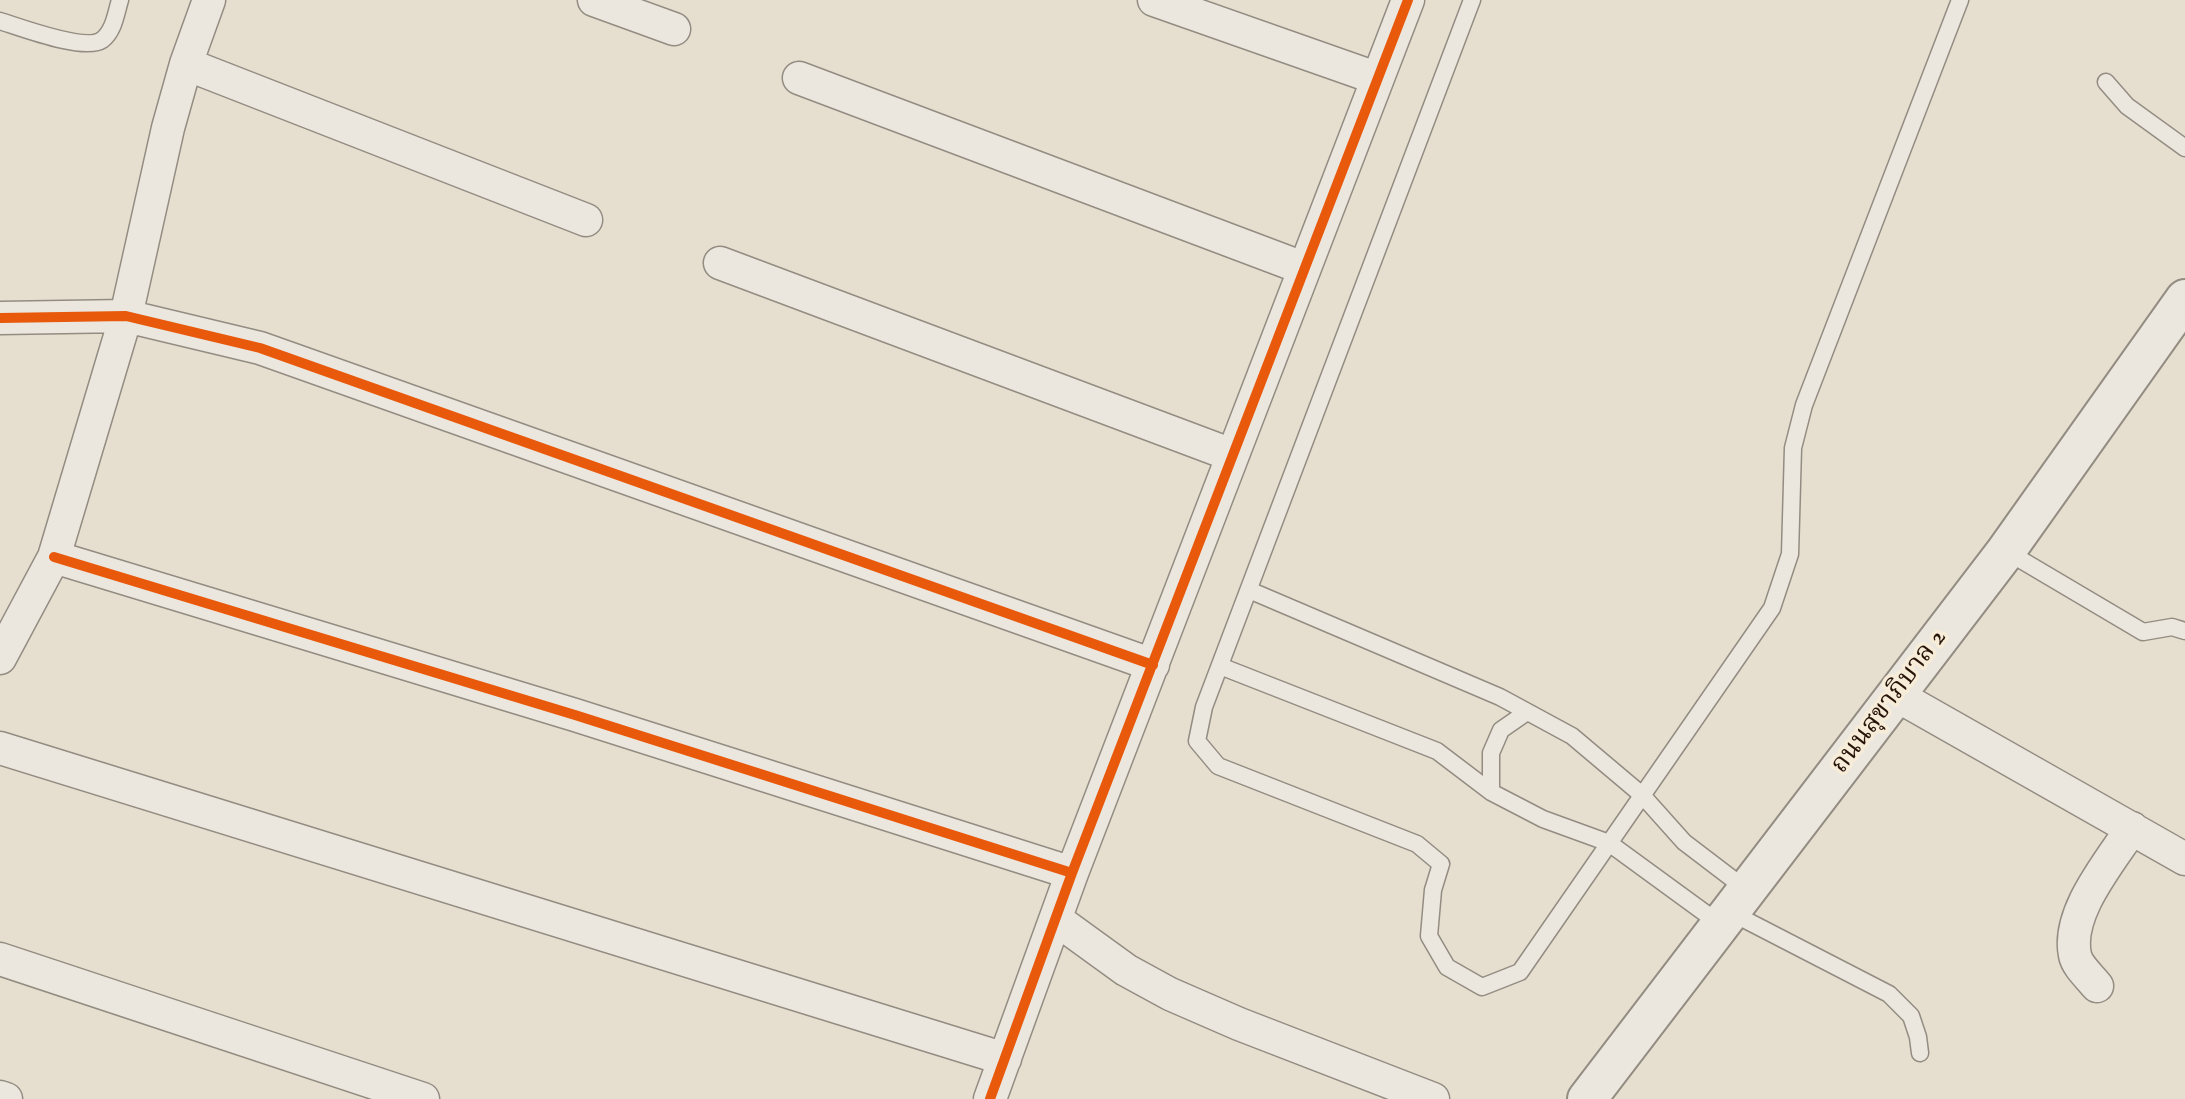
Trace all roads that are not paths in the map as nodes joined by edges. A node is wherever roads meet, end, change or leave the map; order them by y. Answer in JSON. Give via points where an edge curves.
{"nodes":[{"id":1,"x":120,"y":0,"type":"edge"},
{"id":2,"x":209,"y":0,"type":"edge"},
{"id":3,"x":594,"y":0,"type":"edge"},
{"id":4,"x":1154,"y":0,"type":"edge"},
{"id":5,"x":1408,"y":0,"type":"edge"},
{"id":6,"x":1472,"y":0,"type":"edge"},
{"id":7,"x":1960,"y":0,"type":"edge"},
{"id":8,"x":0,"y":21,"type":"edge"},
{"id":9,"x":674,"y":29,"type":"dead end"},
{"id":10,"x":186,"y":64,"type":"junction"},
{"id":11,"x":799,"y":78,"type":"dead end"},
{"id":12,"x":1376,"y":78,"type":"junction"},
{"id":13,"x":2106,"y":82,"type":"dead end"},
{"id":14,"x":2185,"y":148,"type":"edge"},
{"id":15,"x":586,"y":220,"type":"dead end"},
{"id":16,"x":720,"y":263,"type":"dead end"},
{"id":17,"x":1303,"y":268,"type":"junction"},
{"id":18,"x":2185,"y":299,"type":"edge"},
{"id":19,"x":126,"y":316,"type":"junction"},
{"id":20,"x":0,"y":318,"type":"edge"},
{"id":21,"x":1232,"y":455,"type":"junction"},
{"id":22,"x":2006,"y":551,"type":"junction"},
{"id":23,"x":54,"y":557,"type":"junction"},
{"id":24,"x":1249,"y":590,"type":"junction"},
{"id":25,"x":2185,"y":631,"type":"edge"},
{"id":26,"x":0,"y":658,"type":"edge"},
{"id":27,"x":1153,"y":665,"type":"junction"},
{"id":28,"x":1220,"y":666,"type":"junction"},
{"id":29,"x":1896,"y":695,"type":"junction"},
{"id":30,"x":1527,"y":712,"type":"junction"},
{"id":31,"x":0,"y":748,"type":"edge"},
{"id":32,"x":1490,"y":792,"type":"junction"},
{"id":33,"x":1642,"y":795,"type":"junction"},
{"id":34,"x":2132,"y":828,"type":"junction"},
{"id":35,"x":1609,"y":843,"type":"junction"},
{"id":36,"x":2185,"y":859,"type":"edge"},
{"id":37,"x":1072,"y":873,"type":"junction"},
{"id":38,"x":1732,"y":909,"type":"junction"},
{"id":39,"x":1056,"y":920,"type":"junction"},
{"id":40,"x":0,"y":959,"type":"edge"},
{"id":41,"x":2097,"y":986,"type":"dead end"},
{"id":42,"x":1920,"y":1053,"type":"dead end"},
{"id":43,"x":1005,"y":1059,"type":"junction"},
{"id":44,"x":0,"y":1097,"type":"edge"},
{"id":45,"x":6,"y":1099,"type":"edge"},
{"id":46,"x":423,"y":1099,"type":"edge"},
{"id":47,"x":990,"y":1099,"type":"edge"},
{"id":48,"x":1433,"y":1099,"type":"edge"},
{"id":49,"x":1587,"y":1099,"type":"edge"}],
"edges":[{"from":1,"to":8,"type":"lane","via":[[112,28],[91,44]]},
{"from":2,"to":10,"type":"street"},
{"from":3,"to":9,"type":"street"},
{"from":4,"to":12,"type":"street"},
{"from":5,"to":12,"type":"street"},
{"from":6,"to":24,"type":"lane"},
{"from":7,"to":33,"type":"lane","via":[[1804,405],[1793,448],[1790,554],[1772,608]]},
{"from":10,"to":15,"type":"street"},
{"from":10,"to":19,"type":"street"},
{"from":11,"to":17,"type":"street"},
{"from":12,"to":17,"type":"street"},
{"from":13,"to":14,"type":"lane","via":[[2127,106]]},
{"from":16,"to":21,"type":"street"},
{"from":17,"to":21,"type":"street"},
{"from":18,"to":22,"type":"street","name":"ถนนสุขาภิบาล 2"},
{"from":19,"to":20,"type":"street"},
{"from":19,"to":23,"type":"street"},
{"from":19,"to":27,"type":"street","via":[[273,352]]},
{"from":21,"to":27,"type":"street"},
{"from":22,"to":25,"type":"lane","via":[[2143,632]]},
{"from":22,"to":29,"type":"street","name":"ถนนสุขาภิบาล 2"},
{"from":23,"to":26,"type":"street"},
{"from":23,"to":37,"type":"street","via":[[562,711]]},
{"from":24,"to":28,"type":"lane"},
{"from":24,"to":30,"type":"lane"},
{"from":27,"to":37,"type":"street"},
{"from":28,"to":32,"type":"lane","via":[[1437,751]]},
{"from":28,"to":35,"type":"lane","via":[[1197,741],[1218,766],[1417,844],[1441,864],[1433,890],[1429,936],[1447,967],[1482,987],[1520,972]]},
{"from":29,"to":34,"type":"street"},
{"from":29,"to":38,"type":"street","name":"ถนนสุขาภิบาล 2"},
{"from":30,"to":32,"type":"lane","via":[[1501,730],[1491,753]]},
{"from":30,"to":33,"type":"lane","via":[[1572,736]]},
{"from":31,"to":43,"type":"street"},
{"from":32,"to":35,"type":"lane","via":[[1543,819]]},
{"from":33,"to":35,"type":"lane"},
{"from":33,"to":38,"type":"lane","via":[[1684,842]]},
{"from":34,"to":36,"type":"street"},
{"from":34,"to":41,"type":"street","via":[[2078,914],[2075,957]]},
{"from":35,"to":38,"type":"lane"},
{"from":37,"to":39,"type":"street"},
{"from":38,"to":42,"type":"lane","via":[[1889,994],[1911,1016]]},
{"from":38,"to":49,"type":"street","name":"ถนนสุขาภิบาล 2"},
{"from":39,"to":43,"type":"street"},
{"from":39,"to":48,"type":"street","via":[[1126,970],[1170,994]]},
{"from":40,"to":46,"type":"street"},
{"from":43,"to":47,"type":"street"},
{"from":44,"to":45,"type":"street"}]}
